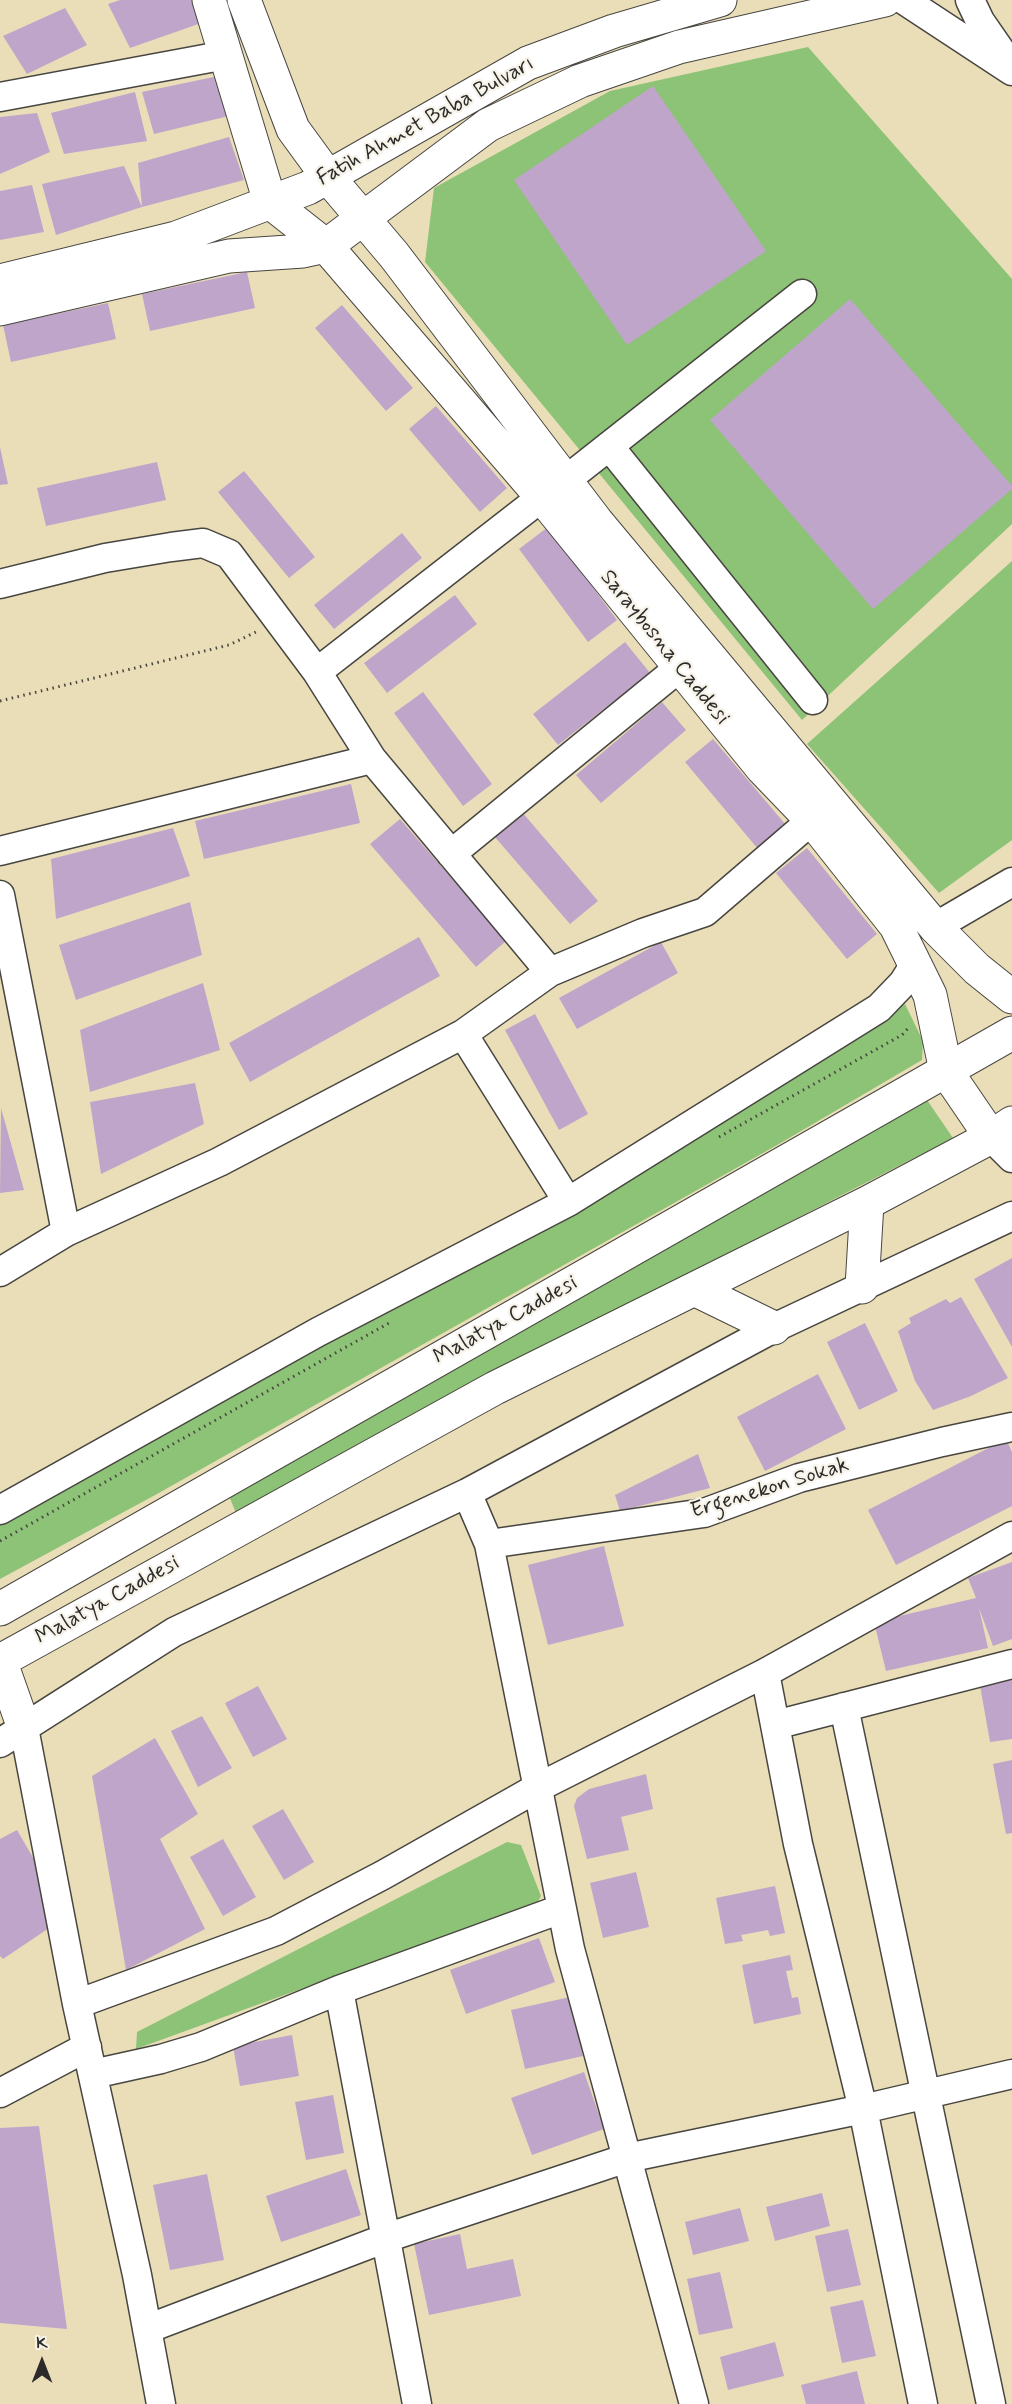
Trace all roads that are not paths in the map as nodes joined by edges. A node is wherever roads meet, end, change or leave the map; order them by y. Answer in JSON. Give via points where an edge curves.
{"nodes":[{"id":1,"x":209,"y":0,"type":"edge"},
{"id":2,"x":244,"y":0,"type":"edge"},
{"id":3,"x":720,"y":0,"type":"edge"},
{"id":4,"x":885,"y":0,"type":"edge"},
{"id":5,"x":904,"y":0,"type":"edge"},
{"id":6,"x":970,"y":0,"type":"edge"},
{"id":7,"x":226,"y":55,"type":"junction"},
{"id":8,"x":1012,"y":69,"type":"edge"},
{"id":9,"x":0,"y":97,"type":"edge"},
{"id":10,"x":328,"y":177,"type":"junction"},
{"id":11,"x":270,"y":202,"type":"junction"},
{"id":12,"x":364,"y":219,"type":"junction"},
{"id":13,"x":326,"y":246,"type":"junction"},
{"id":14,"x":0,"y":282,"type":"edge"},
{"id":15,"x":802,"y":294,"type":"dead end"},
{"id":16,"x":0,"y":309,"type":"edge"},
{"id":17,"x":609,"y":446,"type":"junction"},
{"id":18,"x":554,"y":489,"type":"junction"},
{"id":19,"x":0,"y":584,"type":"edge"},
{"id":20,"x":680,"y":667,"type":"junction"},
{"id":21,"x":317,"y":672,"type":"junction"},
{"id":22,"x":813,"y":700,"type":"dead end"},
{"id":23,"x":372,"y":759,"type":"junction"},
{"id":24,"x":812,"y":819,"type":"junction"},
{"id":25,"x":0,"y":851,"type":"edge"},
{"id":26,"x":451,"y":854,"type":"junction"},
{"id":27,"x":1012,"y":882,"type":"edge"},
{"id":28,"x":0,"y":895,"type":"edge"},
{"id":29,"x":935,"y":927,"type":"junction"},
{"id":30,"x":915,"y":964,"type":"junction"},
{"id":31,"x":550,"y":972,"type":"junction"},
{"id":32,"x":1012,"y":997,"type":"edge"},
{"id":33,"x":1012,"y":1033,"type":"edge"},
{"id":34,"x":463,"y":1034,"type":"junction"},
{"id":35,"x":946,"y":1071,"type":"junction"},
{"id":36,"x":1005,"y":1139,"type":"edge"},
{"id":37,"x":568,"y":1202,"type":"junction"},
{"id":38,"x":867,"y":1203,"type":"junction"},
{"id":39,"x":1012,"y":1215,"type":"edge"},
{"id":40,"x":66,"y":1232,"type":"junction"},
{"id":41,"x":0,"y":1272,"type":"edge"},
{"id":42,"x":862,"y":1287,"type":"junction"},
{"id":43,"x":694,"y":1289,"type":"junction"},
{"id":44,"x":774,"y":1328,"type":"junction"},
{"id":45,"x":1012,"y":1427,"type":"edge"},
{"id":46,"x":467,"y":1493,"type":"junction"},
{"id":47,"x":0,"y":1510,"type":"edge"},
{"id":48,"x":1012,"y":1536,"type":"edge"},
{"id":49,"x":489,"y":1544,"type":"junction"},
{"id":50,"x":0,"y":1609,"type":"edge"},
{"id":51,"x":0,"y":1660,"type":"edge"},
{"id":52,"x":1012,"y":1664,"type":"edge"},
{"id":53,"x":765,"y":1673,"type":"junction"},
{"id":54,"x":844,"y":1707,"type":"junction"},
{"id":55,"x":775,"y":1725,"type":"junction"},
{"id":56,"x":12,"y":1735,"type":"edge"},
{"id":57,"x":537,"y":1788,"type":"junction"},
{"id":58,"x":561,"y":1909,"type":"junction"},
{"id":59,"x":339,"y":1990,"type":"junction"},
{"id":60,"x":77,"y":2004,"type":"junction"},
{"id":61,"x":90,"y":2060,"type":"junction"},
{"id":62,"x":1012,"y":2074,"type":"edge"},
{"id":63,"x":0,"y":2093,"type":"edge"},
{"id":64,"x":926,"y":2094,"type":"junction"},
{"id":65,"x":863,"y":2109,"type":"junction"},
{"id":66,"x":627,"y":2157,"type":"junction"},
{"id":67,"x":386,"y":2238,"type":"junction"},
{"id":68,"x":147,"y":2330,"type":"junction"},
{"id":69,"x":161,"y":2404,"type":"edge"},
{"id":70,"x":417,"y":2404,"type":"edge"},
{"id":71,"x":694,"y":2404,"type":"edge"},
{"id":72,"x":923,"y":2404,"type":"edge"},
{"id":73,"x":991,"y":2404,"type":"edge"}],
"edges":[{"from":1,"to":7,"type":"main road"},
{"from":2,"to":10,"type":"main road","name":"Saraybosna Caddesi","via":[[293,129]]},
{"from":3,"to":10,"type":"main road","name":"Fatih Ahmet Baba Bulvarı","via":[[615,31],[528,63]]},
{"from":4,"to":12,"type":"main road","name":"Fatih Ahmet Baba Bulvarı","via":[[679,47],[580,81],[488,125]]},
{"from":5,"to":8,"type":"street"},
{"from":6,"to":8,"type":"street"},
{"from":7,"to":9,"type":"street"},
{"from":7,"to":11,"type":"main road"},
{"from":10,"to":11,"type":"main road","name":"Fatih Ahmet Baba Bulvarı"},
{"from":10,"to":12,"type":"main road","name":"Saraybosna Caddesi"},
{"from":11,"to":13,"type":"main road","name":"Saraybosna Caddesi"},
{"from":11,"to":14,"type":"main road","name":"Fatih Ahmet Baba Bulvarı","via":[[176,238]]},
{"from":12,"to":13,"type":"main road","name":"Fatih Ahmet Baba Bulvarı"},
{"from":12,"to":18,"type":"main road","name":"Saraybosna Caddesi","via":[[401,264]]},
{"from":13,"to":16,"type":"main road","via":[[229,256]]},
{"from":13,"to":18,"type":"main road","name":"Saraybosna Caddesi"},
{"from":15,"to":17,"type":"street"},
{"from":17,"to":18,"type":"street"},
{"from":17,"to":22,"type":"street"},
{"from":18,"to":20,"type":"main road","name":"Saraybosna Caddesi"},
{"from":18,"to":21,"type":"street"},
{"from":18,"to":29,"type":"main road","name":"Saraybosna Caddesi","via":[[597,522]]},
{"from":19,"to":21,"type":"street","via":[[105,558],[203,543],[230,554]]},
{"from":20,"to":24,"type":"main road","name":"Saraybosna Caddesi","via":[[762,768]]},
{"from":20,"to":26,"type":"street"},
{"from":21,"to":23,"type":"street"},
{"from":23,"to":25,"type":"street"},
{"from":23,"to":26,"type":"street"},
{"from":24,"to":30,"type":"main road","name":"Saraybosna Caddesi","via":[[897,926]]},
{"from":24,"to":31,"type":"street","via":[[705,912]]},
{"from":26,"to":31,"type":"street"},
{"from":27,"to":29,"type":"street"},
{"from":28,"to":40,"type":"street"},
{"from":29,"to":32,"type":"main road","name":"Saraybosna Caddesi"},
{"from":30,"to":35,"type":"main road","name":"Saraybosna Caddesi","via":[[930,995]]},
{"from":30,"to":37,"type":"street","via":[[879,1008]]},
{"from":31,"to":34,"type":"street"},
{"from":33,"to":35,"type":"main road","name":"Malatya Caddesi"},
{"from":34,"to":37,"type":"street"},
{"from":34,"to":40,"type":"street","via":[[219,1162]]},
{"from":35,"to":36,"type":"main road","name":"Saraybosna Caddesi"},
{"from":35,"to":50,"type":"main road","name":"Malatya Caddesi"},
{"from":36,"to":38,"type":"main road","name":"Malatya Caddesi"},
{"from":37,"to":47,"type":"street","via":[[318,1332]]},
{"from":38,"to":42,"type":"main road"},
{"from":38,"to":43,"type":"main road","name":"Malatya Caddesi"},
{"from":39,"to":42,"type":"street"},
{"from":40,"to":41,"type":"street"},
{"from":42,"to":44,"type":"street"},
{"from":43,"to":44,"type":"main road"},
{"from":43,"to":51,"type":"main road","name":"Malatya Caddesi","via":[[495,1388]]},
{"from":44,"to":46,"type":"street"},
{"from":45,"to":49,"type":"street","name":"Ergenekon Sokak","via":[[799,1478],[704,1513]]},
{"from":46,"to":49,"type":"street"},
{"from":46,"to":56,"type":"street","via":[[174,1632]]},
{"from":48,"to":53,"type":"street"},
{"from":49,"to":57,"type":"street"},
{"from":51,"to":56,"type":"main road"},
{"from":52,"to":54,"type":"street"},
{"from":53,"to":55,"type":"street"},
{"from":53,"to":57,"type":"street"},
{"from":54,"to":55,"type":"street"},
{"from":54,"to":64,"type":"street"},
{"from":55,"to":65,"type":"street","via":[[798,1844]]},
{"from":56,"to":60,"type":"street"},
{"from":57,"to":58,"type":"street"},
{"from":57,"to":60,"type":"street","via":[[276,1931]]},
{"from":58,"to":59,"type":"street"},
{"from":58,"to":66,"type":"street"},
{"from":59,"to":61,"type":"street","via":[[201,2047],[161,2059]]},
{"from":59,"to":67,"type":"street"},
{"from":60,"to":61,"type":"street"},
{"from":61,"to":63,"type":"street"},
{"from":61,"to":68,"type":"street"},
{"from":62,"to":64,"type":"street"},
{"from":64,"to":65,"type":"street"},
{"from":64,"to":73,"type":"street"},
{"from":65,"to":66,"type":"street"},
{"from":65,"to":72,"type":"street"},
{"from":66,"to":67,"type":"street"},
{"from":66,"to":71,"type":"street"},
{"from":67,"to":68,"type":"street"},
{"from":67,"to":70,"type":"street"},
{"from":68,"to":69,"type":"street"}]}
